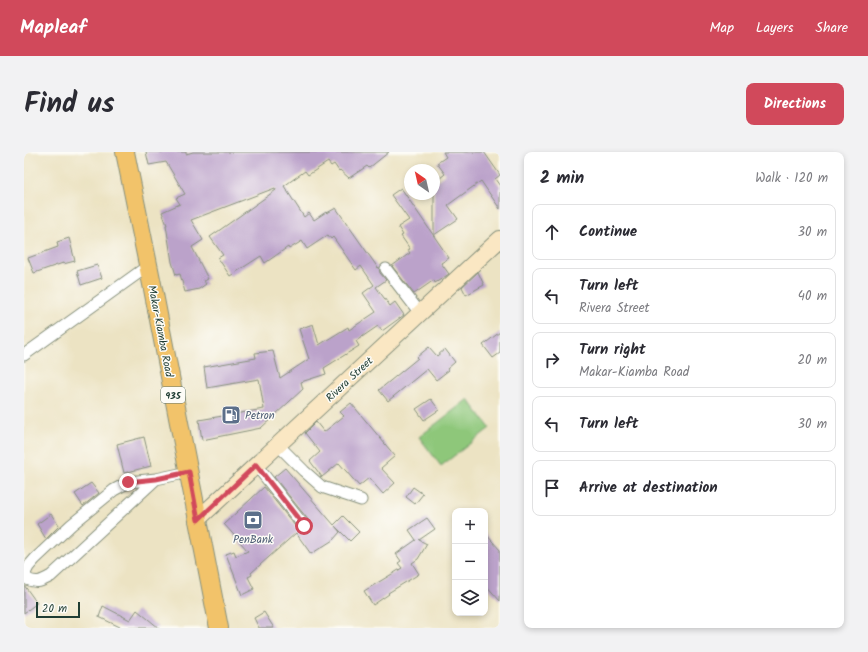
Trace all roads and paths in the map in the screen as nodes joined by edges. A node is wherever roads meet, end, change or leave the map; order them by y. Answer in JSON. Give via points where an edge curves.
{"nodes":[{"id":1,"x":126,"y":157,"type":"edge"},
{"id":2,"x":500,"y":239,"type":"edge"},
{"id":3,"x":148,"y":266,"type":"junction"},
{"id":4,"x":386,"y":269,"type":"dead end"},
{"id":5,"x":420,"y":313,"type":"junction"},
{"id":6,"x":24,"y":355,"type":"edge"},
{"id":7,"x":278,"y":445,"type":"junction"},
{"id":8,"x":256,"y":465,"type":"junction"},
{"id":9,"x":189,"y":472,"type":"junction"},
{"id":10,"x":156,"y":479,"type":"junction"},
{"id":11,"x":361,"y":500,"type":"dead end"},
{"id":12,"x":198,"y":520,"type":"junction"},
{"id":13,"x":304,"y":526,"type":"dead end"},
{"id":14,"x":219,"y":628,"type":"edge"}],
"edges":[{"from":1,"to":3,"type":"main road","name":"Makar-Kiamba Road","number":"935"},
{"from":2,"to":5,"type":"street","name":"Rivera Street"},
{"from":3,"to":6,"type":"street"},
{"from":3,"to":9,"type":"main road","name":"Makar-Kiamba Road","number":"935"},
{"from":4,"to":5,"type":"street"},
{"from":5,"to":7,"type":"street","name":"Rivera Street"},
{"from":7,"to":8,"type":"street","name":"Rivera Street"},
{"from":7,"to":11,"type":"street","via":[[322,487]]},
{"from":8,"to":12,"type":"street","name":"Rivera Street"},
{"from":8,"to":13,"type":"street"},
{"from":9,"to":10,"type":"street"},
{"from":9,"to":12,"type":"main road","name":"Makar-Kiamba Road","number":"935"},
{"from":10,"to":10,"type":"street","via":[[128,482],[114,490],[35,559],[25,573],[27,580],[39,582],[51,576]]},
{"from":12,"to":14,"type":"main road","name":"Makar-Kiamba Road","number":"935"}]}
